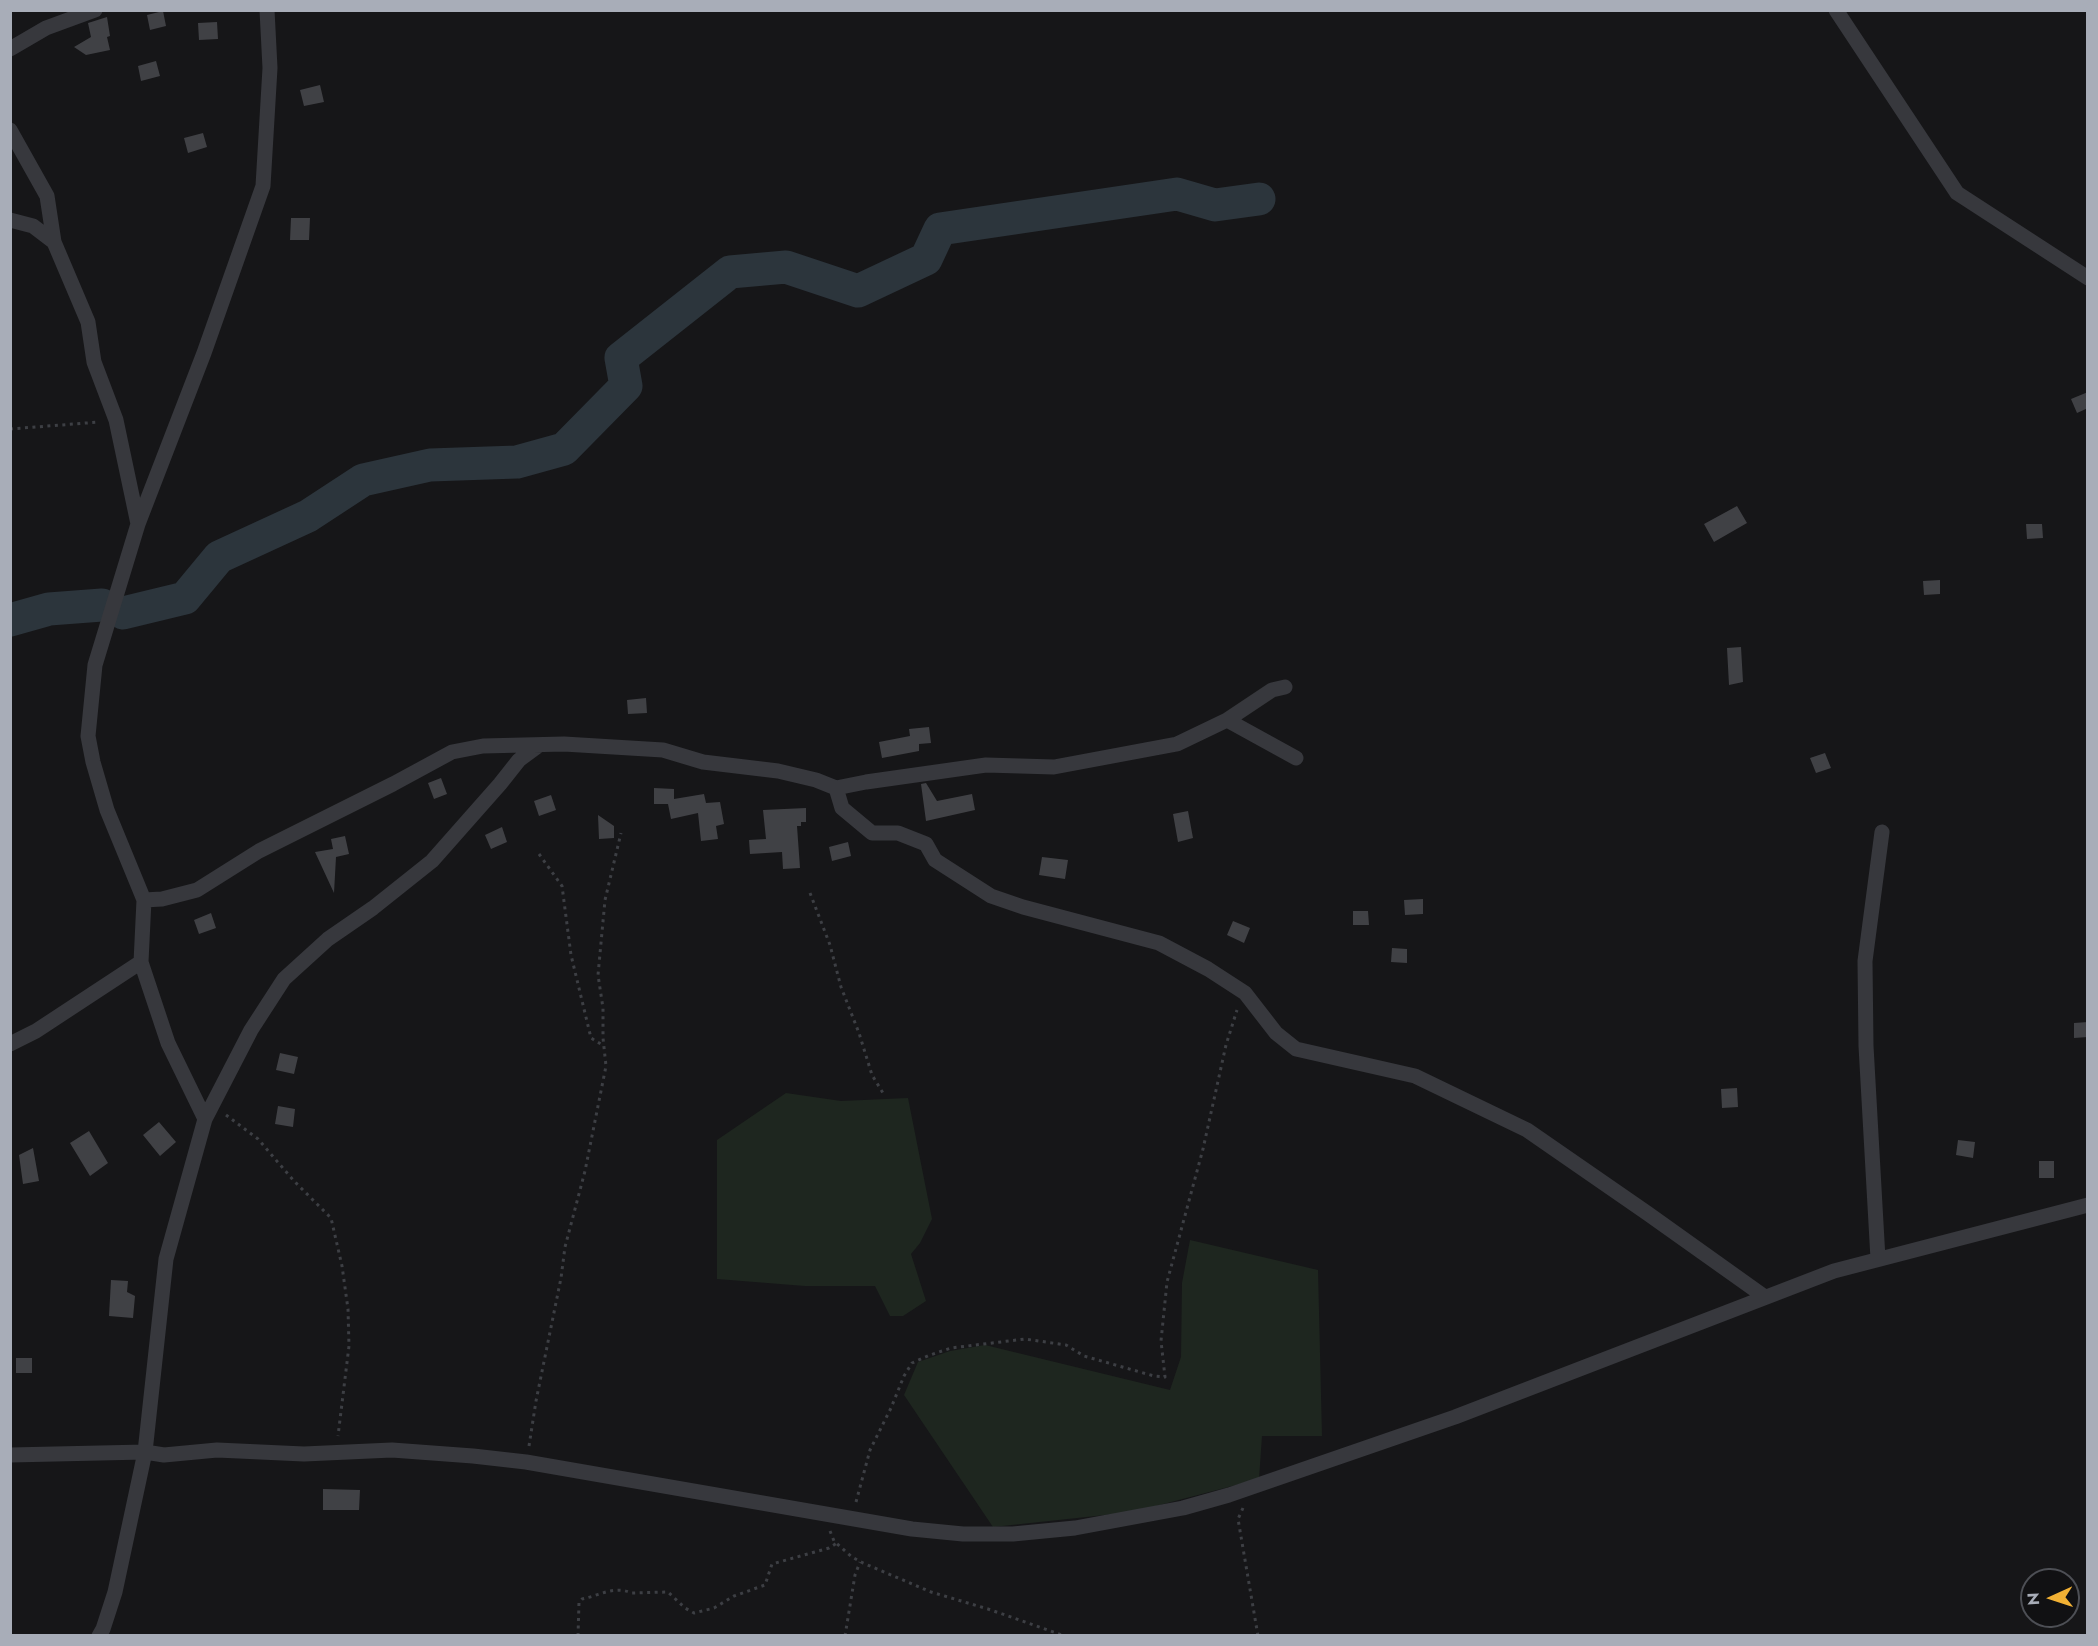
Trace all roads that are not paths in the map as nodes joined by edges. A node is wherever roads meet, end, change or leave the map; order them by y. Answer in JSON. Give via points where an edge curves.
{"nodes":[{"id":1,"x":94,"y":10,"type":"edge"},
{"id":2,"x":267,"y":10,"type":"edge"},
{"id":3,"x":1836,"y":10,"type":"edge"},
{"id":4,"x":10,"y":49,"type":"edge"},
{"id":5,"x":10,"y":130,"type":"edge"},
{"id":6,"x":10,"y":220,"type":"edge"},
{"id":7,"x":54,"y":242,"type":"junction"},
{"id":8,"x":2088,"y":278,"type":"edge"},
{"id":9,"x":138,"y":524,"type":"junction"},
{"id":10,"x":1285,"y":687,"type":"dead end"},
{"id":11,"x":1227,"y":720,"type":"junction"},
{"id":12,"x":538,"y":746,"type":"junction"},
{"id":13,"x":1296,"y":758,"type":"dead end"},
{"id":14,"x":836,"y":788,"type":"junction"},
{"id":15,"x":1882,"y":832,"type":"dead end"},
{"id":16,"x":144,"y":900,"type":"junction"},
{"id":17,"x":141,"y":962,"type":"junction"},
{"id":18,"x":10,"y":1044,"type":"edge"},
{"id":19,"x":205,"y":1119,"type":"junction"},
{"id":20,"x":2088,"y":1205,"type":"edge"},
{"id":21,"x":1878,"y":1259,"type":"junction"},
{"id":22,"x":1765,"y":1298,"type":"junction"},
{"id":23,"x":145,"y":1452,"type":"junction"},
{"id":24,"x":10,"y":1455,"type":"edge"},
{"id":25,"x":99,"y":1635,"type":"edge"}],
"edges":[{"from":1,"to":4,"type":"street","via":[[46,28]]},
{"from":2,"to":9,"type":"street","via":[[270,68],[263,186]]},
{"from":3,"to":8,"type":"street","via":[[1957,194]]},
{"from":5,"to":7,"type":"street","via":[[47,196]]},
{"from":6,"to":7,"type":"street","via":[[33,226]]},
{"from":7,"to":9,"type":"street","via":[[88,322],[94,362],[116,420]]},
{"from":9,"to":16,"type":"street","via":[[95,664],[88,736],[106,810]]},
{"from":10,"to":11,"type":"street","via":[[1272,690]]},
{"from":11,"to":13,"type":"street"},
{"from":11,"to":14,"type":"street","via":[[1177,744],[1054,767],[986,765]]},
{"from":12,"to":14,"type":"street","via":[[663,750],[703,762],[778,771]]},
{"from":12,"to":16,"type":"street","via":[[483,746],[452,752],[259,850],[197,890]]},
{"from":12,"to":19,"type":"street","via":[[519,760],[432,861],[328,939],[284,979],[251,1030]]},
{"from":14,"to":22,"type":"street","via":[[842,808],[872,833],[898,833],[926,844],[935,860],[991,896],[1159,943],[1208,969],[1245,993],[1276,1033],[1296,1049],[1415,1076],[1527,1130]]},
{"from":15,"to":21,"type":"street","via":[[1865,961]]},
{"from":16,"to":17,"type":"street"},
{"from":17,"to":18,"type":"street"},
{"from":17,"to":19,"type":"street","via":[[168,1043]]},
{"from":19,"to":23,"type":"street","via":[[166,1259]]},
{"from":20,"to":21,"type":"street"},
{"from":21,"to":22,"type":"street","via":[[1834,1271]]},
{"from":22,"to":23,"type":"street","via":[[1455,1417],[1257,1486],[1183,1508],[1075,1528],[1013,1534],[912,1529],[526,1462],[364,1450],[266,1454],[218,1450],[165,1455]]},
{"from":23,"to":24,"type":"street"},
{"from":23,"to":25,"type":"street","via":[[115,1592]]}]}
